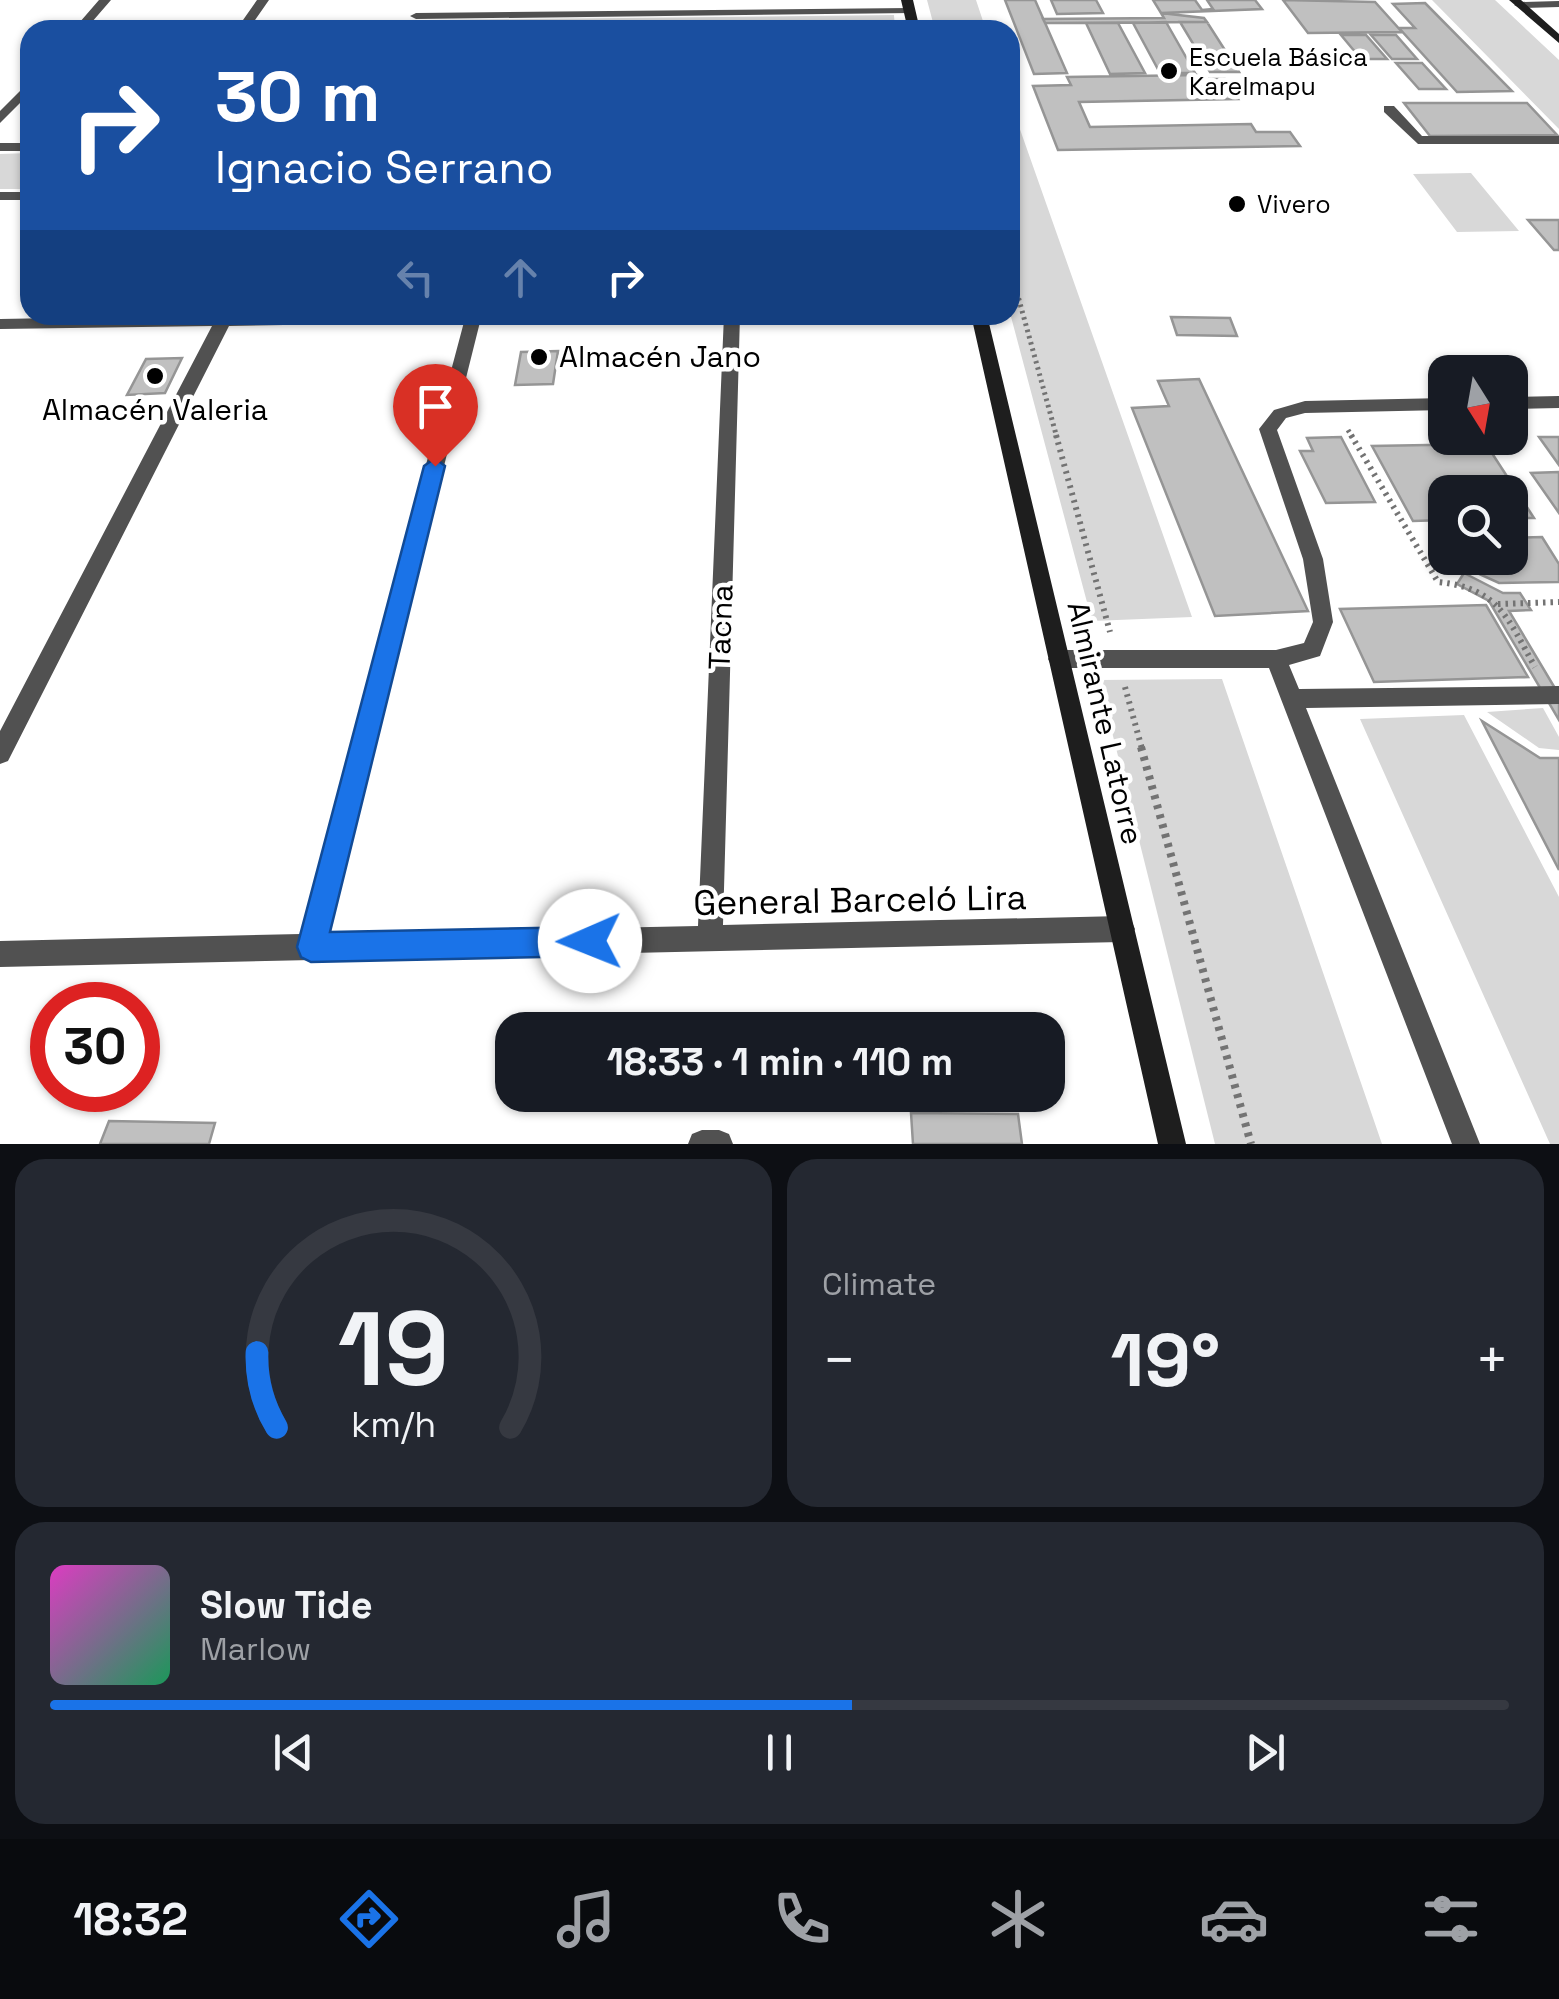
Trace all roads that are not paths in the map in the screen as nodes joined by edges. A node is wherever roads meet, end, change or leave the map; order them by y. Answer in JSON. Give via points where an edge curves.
{"nodes":[{"id":1,"x":105,"y":0,"type":"edge"},
{"id":2,"x":423,"y":0,"type":"edge"},
{"id":3,"x":1518,"y":2,"type":"edge"},
{"id":4,"x":1559,"y":4,"type":"edge"},
{"id":5,"x":908,"y":5,"type":"edge"},
{"id":6,"x":416,"y":16,"type":"junction"},
{"id":7,"x":88,"y":20,"type":"edge"},
{"id":8,"x":414,"y":20,"type":"edge"},
{"id":9,"x":1558,"y":38,"type":"edge"},
{"id":10,"x":20,"y":96,"type":"edge"},
{"id":11,"x":1389,"y":108,"type":"dead end"},
{"id":12,"x":0,"y":119,"type":"edge"},
{"id":13,"x":1559,"y":140,"type":"edge"},
{"id":14,"x":221,"y":325,"type":"edge"},
{"id":15,"x":471,"y":325,"type":"edge"},
{"id":16,"x":732,"y":325,"type":"edge"},
{"id":17,"x":981,"y":325,"type":"edge"},
{"id":18,"x":1559,"y":402,"type":"edge"},
{"id":19,"x":1528,"y":403,"type":"edge"},
{"id":20,"x":1428,"y":404,"type":"edge"},
{"id":21,"x":1059,"y":658,"type":"junction"},
{"id":22,"x":1276,"y":659,"type":"junction"},
{"id":23,"x":1555,"y":695,"type":"edge"},
{"id":24,"x":1291,"y":699,"type":"junction"},
{"id":25,"x":0,"y":754,"type":"edge"},
{"id":26,"x":1122,"y":929,"type":"junction"},
{"id":27,"x":710,"y":938,"type":"junction"},
{"id":28,"x":311,"y":947,"type":"junction"},
{"id":29,"x":0,"y":954,"type":"edge"},
{"id":30,"x":702,"y":1144,"type":"edge"},
{"id":31,"x":719,"y":1144,"type":"edge"},
{"id":32,"x":1172,"y":1144,"type":"edge"},
{"id":33,"x":1466,"y":1144,"type":"edge"}],
"edges":[{"from":1,"to":7,"type":"street"},
{"from":2,"to":6,"type":"street"},
{"from":3,"to":4,"type":"street"},
{"from":3,"to":9,"type":"street"},
{"from":5,"to":6,"type":"street"},
{"from":6,"to":8,"type":"street"},
{"from":10,"to":12,"type":"street"},
{"from":11,"to":13,"type":"street","via":[[1418,140]]},
{"from":14,"to":25,"type":"street"},
{"from":15,"to":28,"type":"street"},
{"from":16,"to":27,"type":"street","name":"Tacna"},
{"from":17,"to":21,"type":"street","name":"Almirante Latorre"},
{"from":18,"to":19,"type":"street"},
{"from":20,"to":22,"type":"street","via":[[1305,407],[1280,414],[1268,428],[1313,559],[1323,622],[1312,650]]},
{"from":21,"to":22,"type":"street"},
{"from":21,"to":26,"type":"street","name":"Almirante Latorre"},
{"from":22,"to":24,"type":"street"},
{"from":23,"to":24,"type":"street"},
{"from":24,"to":33,"type":"street"},
{"from":26,"to":27,"type":"street","name":"General Barceló Lira"},
{"from":26,"to":32,"type":"street","name":"Almirante Latorre"},
{"from":27,"to":28,"type":"street","name":"General Barceló Lira"},
{"from":28,"to":29,"type":"street","name":"General Barceló Lira"},
{"from":30,"to":31,"type":"street"}]}
